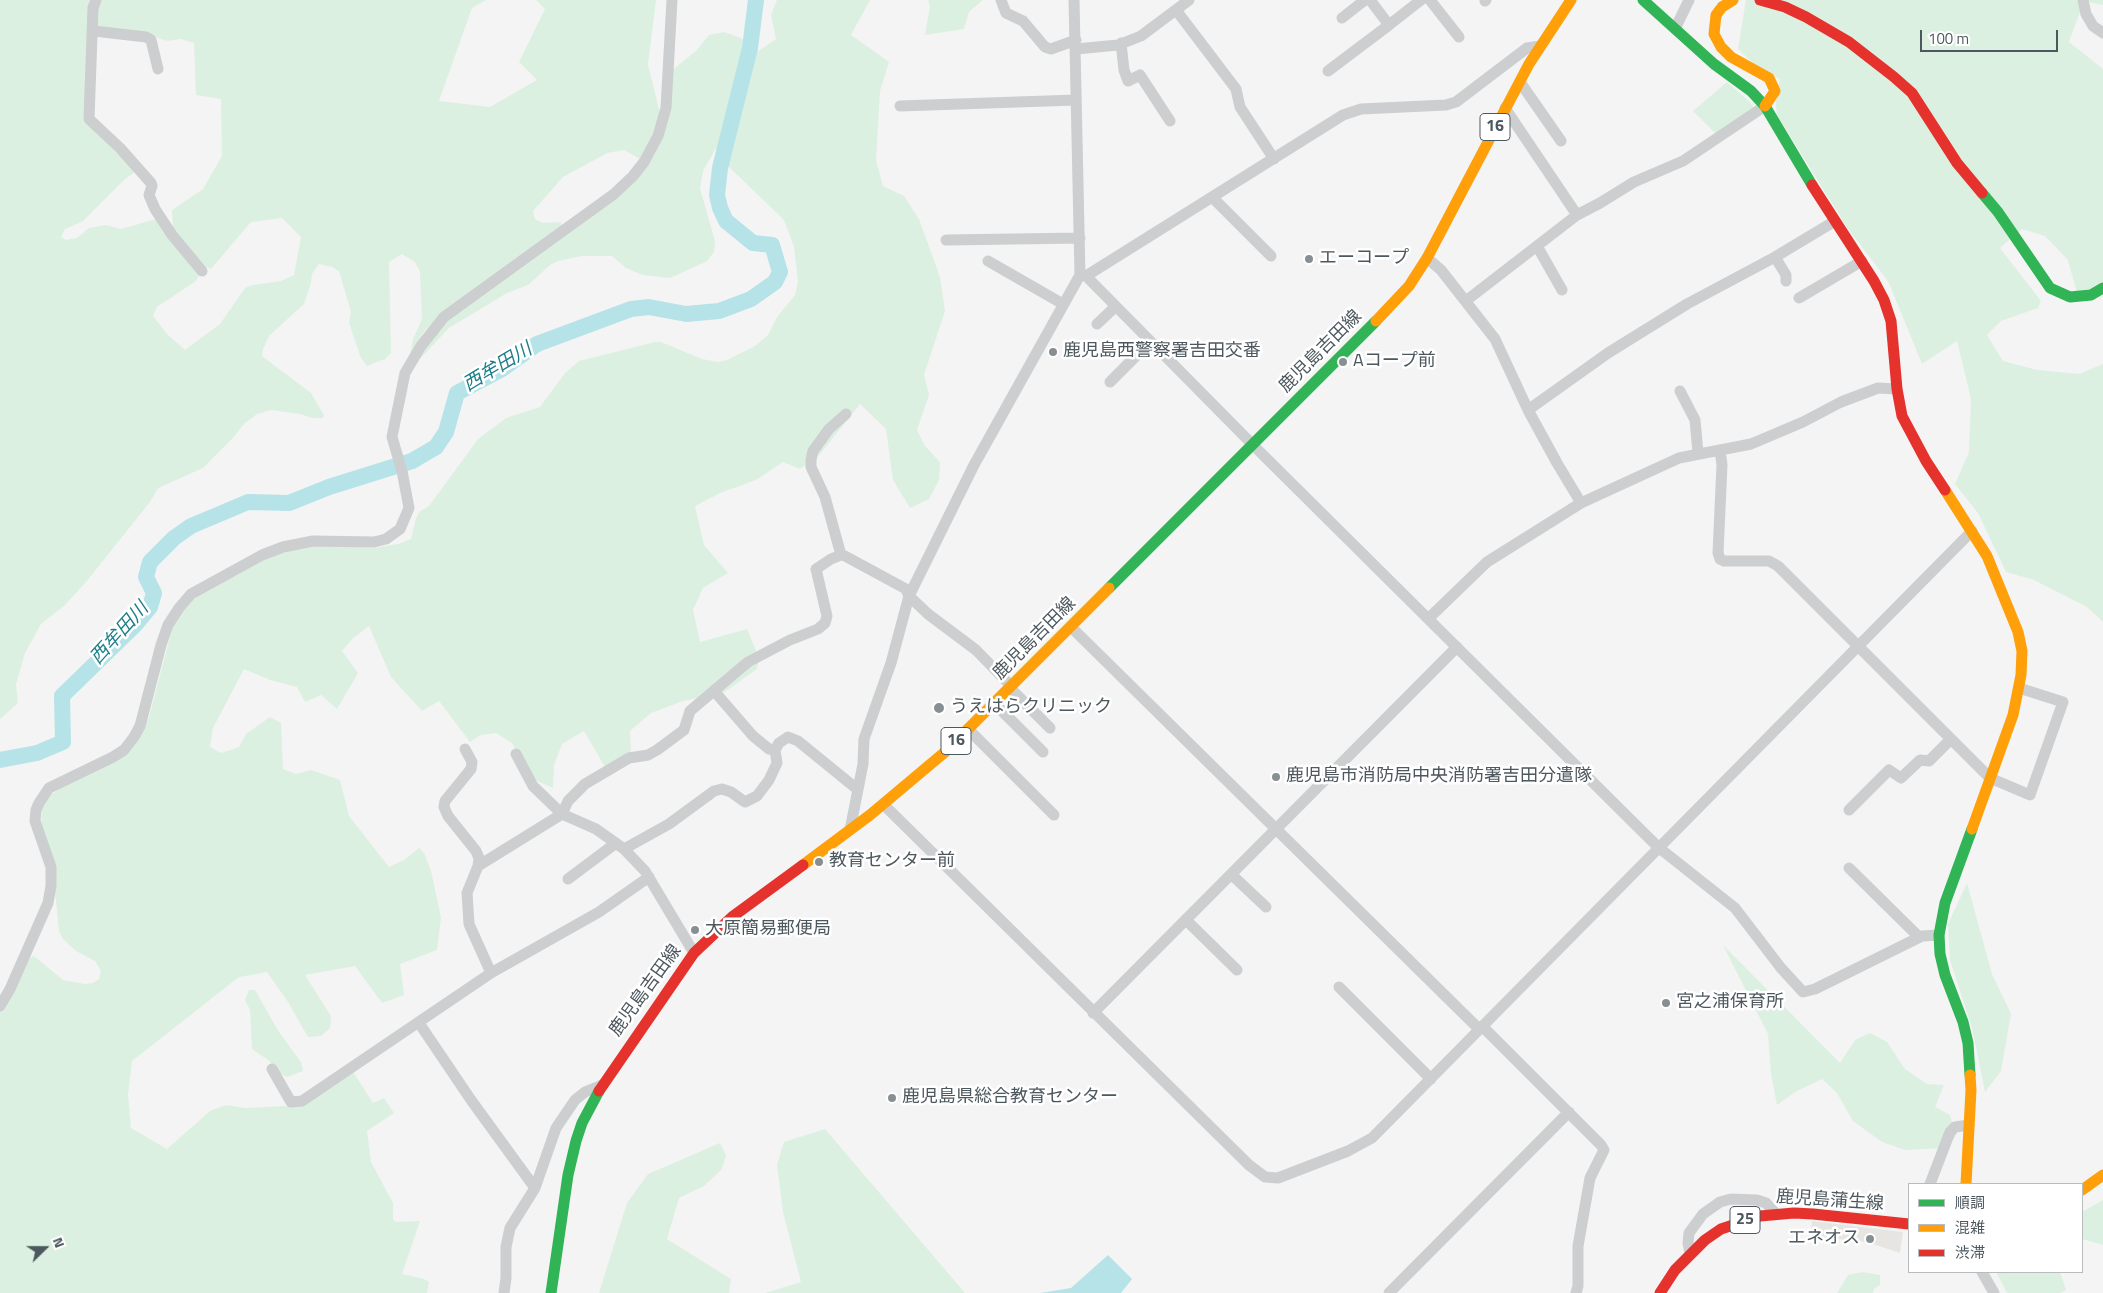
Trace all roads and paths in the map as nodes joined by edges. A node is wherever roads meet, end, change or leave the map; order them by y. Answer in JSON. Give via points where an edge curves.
{"nodes":[{"id":1,"x":96,"y":0,"type":"edge"},
{"id":2,"x":672,"y":0,"type":"edge"},
{"id":3,"x":1000,"y":0,"type":"edge"},
{"id":4,"x":1074,"y":0,"type":"edge"},
{"id":5,"x":1189,"y":0,"type":"edge"},
{"id":6,"x":1365,"y":0,"type":"edge"},
{"id":7,"x":1370,"y":0,"type":"edge"},
{"id":8,"x":1421,"y":0,"type":"edge"},
{"id":9,"x":1430,"y":0,"type":"edge"},
{"id":10,"x":1571,"y":0,"type":"edge"},
{"id":11,"x":1643,"y":0,"type":"edge"},
{"id":12,"x":1689,"y":0,"type":"edge"},
{"id":13,"x":1734,"y":0,"type":"edge"},
{"id":14,"x":1760,"y":0,"type":"edge"},
{"id":15,"x":2083,"y":0,"type":"edge"},
{"id":16,"x":1176,"y":10,"type":"junction"},
{"id":17,"x":1342,"y":18,"type":"dead end"},
{"id":18,"x":1389,"y":25,"type":"junction"},
{"id":19,"x":1675,"y":29,"type":"junction"},
{"id":20,"x":94,"y":31,"type":"junction"},
{"id":21,"x":2103,"y":33,"type":"edge"},
{"id":22,"x":1459,"y":37,"type":"dead end"},
{"id":23,"x":1121,"y":43,"type":"junction"},
{"id":24,"x":1076,"y":44,"type":"junction"},
{"id":25,"x":1540,"y":46,"type":"junction"},
{"id":26,"x":158,"y":69,"type":"dead end"},
{"id":27,"x":1328,"y":71,"type":"dead end"},
{"id":28,"x":1520,"y":82,"type":"junction"},
{"id":29,"x":1076,"y":100,"type":"junction"},
{"id":30,"x":900,"y":106,"type":"dead end"},
{"id":31,"x":1765,"y":106,"type":"junction"},
{"id":32,"x":1505,"y":108,"type":"junction"},
{"id":33,"x":1170,"y":121,"type":"dead end"},
{"id":34,"x":1561,"y":141,"type":"dead end"},
{"id":35,"x":1274,"y":159,"type":"junction"},
{"id":36,"x":1212,"y":197,"type":"junction"},
{"id":37,"x":1577,"y":215,"type":"junction"},
{"id":38,"x":1834,"y":221,"type":"junction"},
{"id":39,"x":1080,"y":238,"type":"junction"},
{"id":40,"x":946,"y":240,"type":"dead end"},
{"id":41,"x":1536,"y":246,"type":"junction"},
{"id":42,"x":1271,"y":256,"type":"dead end"},
{"id":43,"x":1775,"y":257,"type":"junction"},
{"id":44,"x":1427,"y":258,"type":"junction"},
{"id":45,"x":988,"y":261,"type":"dead end"},
{"id":46,"x":1862,"y":261,"type":"junction"},
{"id":47,"x":202,"y":271,"type":"dead end"},
{"id":48,"x":1083,"y":276,"type":"junction"},
{"id":49,"x":1786,"y":281,"type":"dead end"},
{"id":50,"x":2103,"y":288,"type":"edge"},
{"id":51,"x":1562,"y":290,"type":"dead end"},
{"id":52,"x":1800,"y":298,"type":"dead end"},
{"id":53,"x":1467,"y":300,"type":"junction"},
{"id":54,"x":1063,"y":304,"type":"junction"},
{"id":55,"x":1115,"y":307,"type":"junction"},
{"id":56,"x":1097,"y":324,"type":"dead end"},
{"id":57,"x":1150,"y":342,"type":"junction"},
{"id":58,"x":1110,"y":382,"type":"dead end"},
{"id":59,"x":1897,"y":389,"type":"junction"},
{"id":60,"x":1680,"y":391,"type":"dead end"},
{"id":61,"x":1528,"y":410,"type":"junction"},
{"id":62,"x":846,"y":414,"type":"dead end"},
{"id":63,"x":1252,"y":444,"type":"junction"},
{"id":64,"x":1720,"y":450,"type":"junction"},
{"id":65,"x":1698,"y":454,"type":"junction"},
{"id":66,"x":1581,"y":503,"type":"junction"},
{"id":67,"x":1972,"y":531,"type":"junction"},
{"id":68,"x":841,"y":555,"type":"junction"},
{"id":69,"x":909,"y":596,"type":"junction"},
{"id":70,"x":1428,"y":618,"type":"junction"},
{"id":71,"x":1071,"y":627,"type":"junction"},
{"id":72,"x":1457,"y":647,"type":"junction"},
{"id":73,"x":1858,"y":647,"type":"junction"},
{"id":74,"x":1011,"y":688,"type":"junction"},
{"id":75,"x":2019,"y":688,"type":"junction"},
{"id":76,"x":715,"y":692,"type":"junction"},
{"id":77,"x":995,"y":704,"type":"junction"},
{"id":78,"x":1050,"y":728,"type":"dead end"},
{"id":79,"x":968,"y":730,"type":"junction"},
{"id":80,"x":1951,"y":739,"type":"junction"},
{"id":81,"x":465,"y":749,"type":"dead end"},
{"id":82,"x":775,"y":750,"type":"junction"},
{"id":83,"x":1043,"y":752,"type":"dead end"},
{"id":84,"x":516,"y":754,"type":"dead end"},
{"id":85,"x":1990,"y":778,"type":"junction"},
{"id":86,"x":857,"y":789,"type":"junction"},
{"id":87,"x":883,"y":804,"type":"junction"},
{"id":88,"x":1849,"y":810,"type":"dead end"},
{"id":89,"x":562,"y":814,"type":"junction"},
{"id":90,"x":1054,"y":815,"type":"dead end"},
{"id":91,"x":1276,"y":829,"type":"junction"},
{"id":92,"x":850,"y":830,"type":"junction"},
{"id":93,"x":620,"y":846,"type":"junction"},
{"id":94,"x":1658,"y":847,"type":"junction"},
{"id":95,"x":478,"y":866,"type":"junction"},
{"id":96,"x":1849,"y":868,"type":"dead end"},
{"id":97,"x":1231,"y":874,"type":"junction"},
{"id":98,"x":649,"y":877,"type":"junction"},
{"id":99,"x":568,"y":879,"type":"dead end"},
{"id":100,"x":1266,"y":907,"type":"dead end"},
{"id":101,"x":1186,"y":920,"type":"junction"},
{"id":102,"x":1939,"y":935,"type":"junction"},
{"id":103,"x":1919,"y":937,"type":"junction"},
{"id":104,"x":694,"y":953,"type":"junction"},
{"id":105,"x":1237,"y":970,"type":"dead end"},
{"id":106,"x":491,"y":974,"type":"junction"},
{"id":107,"x":1339,"y":987,"type":"dead end"},
{"id":108,"x":0,"y":1006,"type":"edge"},
{"id":109,"x":1093,"y":1013,"type":"junction"},
{"id":110,"x":419,"y":1023,"type":"junction"},
{"id":111,"x":1481,"y":1028,"type":"junction"},
{"id":112,"x":272,"y":1069,"type":"dead end"},
{"id":113,"x":1431,"y":1079,"type":"junction"},
{"id":114,"x":602,"y":1085,"type":"junction"},
{"id":115,"x":1569,"y":1112,"type":"junction"},
{"id":116,"x":1969,"y":1125,"type":"junction"},
{"id":117,"x":2103,"y":1175,"type":"edge"},
{"id":118,"x":1930,"y":1183,"type":"edge"},
{"id":119,"x":1966,"y":1183,"type":"edge"},
{"id":120,"x":535,"y":1188,"type":"junction"},
{"id":121,"x":2083,"y":1189,"type":"edge"},
{"id":122,"x":1776,"y":1214,"type":"junction"},
{"id":123,"x":1908,"y":1224,"type":"edge"},
{"id":124,"x":1690,"y":1253,"type":"junction"},
{"id":125,"x":1983,"y":1273,"type":"edge"},
{"id":126,"x":504,"y":1293,"type":"edge"},
{"id":127,"x":550,"y":1293,"type":"edge"},
{"id":128,"x":1389,"y":1293,"type":"edge"},
{"id":129,"x":1576,"y":1293,"type":"edge"},
{"id":130,"x":1660,"y":1293,"type":"edge"},
{"id":131,"x":1994,"y":1293,"type":"edge"}],
"edges":[{"from":1,"to":20,"type":"street"},
{"from":2,"to":108,"type":"street","via":[[666,108],[652,150],[633,176],[614,194],[444,317],[405,373],[392,437],[409,512],[404,524],[395,534],[374,542],[313,541],[283,547],[191,594],[168,625],[160,645],[140,726],[134,737],[124,750],[113,757],[49,788],[36,810],[35,821],[51,867],[48,903]]},
{"from":3,"to":24,"type":"street","via":[[1006,13],[1022,21],[1045,47],[1051,49]]},
{"from":4,"to":24,"type":"street"},
{"from":5,"to":16,"type":"street"},
{"from":6,"to":17,"type":"street"},
{"from":7,"to":18,"type":"street"},
{"from":8,"to":18,"type":"street"},
{"from":9,"to":22,"type":"street"},
{"from":10,"to":25,"type":"main road","name":"鹿児島吉田線","number":"16"},
{"from":11,"to":19,"type":"main road"},
{"from":12,"to":19,"type":"street"},
{"from":13,"to":31,"type":"main road","via":[[1716,15],[1714,34],[1731,57],[1769,78],[1775,91]]},
{"from":14,"to":50,"type":"main road","via":[[1806,17],[1849,42],[1912,93],[1957,163],[1998,212],[2050,288],[2070,297],[2092,295]]},
{"from":15,"to":21,"type":"street","via":[[2093,26]]},
{"from":16,"to":23,"type":"street","via":[[1141,36]]},
{"from":16,"to":35,"type":"street","via":[[1236,89],[1240,107]]},
{"from":18,"to":27,"type":"street"},
{"from":19,"to":31,"type":"main road"},
{"from":20,"to":26,"type":"street","via":[[146,37],[151,40]]},
{"from":20,"to":47,"type":"street","via":[[89,119],[150,183],[149,195],[155,209]]},
{"from":23,"to":24,"type":"street"},
{"from":23,"to":33,"type":"street","via":[[1128,81],[1140,75]]},
{"from":24,"to":29,"type":"street"},
{"from":25,"to":28,"type":"main road","name":"鹿児島吉田線","number":"16"},
{"from":25,"to":35,"type":"street","via":[[1527,48],[1456,102],[1360,109]]},
{"from":28,"to":32,"type":"main road","name":"鹿児島吉田線","number":"16"},
{"from":28,"to":34,"type":"street"},
{"from":29,"to":30,"type":"street"},
{"from":29,"to":39,"type":"street"},
{"from":31,"to":37,"type":"street","via":[[1684,161],[1634,182]]},
{"from":31,"to":38,"type":"main road"},
{"from":32,"to":37,"type":"street"},
{"from":32,"to":44,"type":"main road","name":"鹿児島吉田線","number":"16"},
{"from":35,"to":36,"type":"street"},
{"from":36,"to":42,"type":"street"},
{"from":36,"to":48,"type":"street"},
{"from":37,"to":41,"type":"street"},
{"from":38,"to":43,"type":"street"},
{"from":38,"to":46,"type":"main road"},
{"from":39,"to":40,"type":"street"},
{"from":39,"to":48,"type":"street"},
{"from":41,"to":51,"type":"street"},
{"from":41,"to":53,"type":"street"},
{"from":43,"to":49,"type":"street"},
{"from":43,"to":61,"type":"street","via":[[1641,332]]},
{"from":44,"to":53,"type":"street"},
{"from":44,"to":63,"type":"main road","name":"鹿児島吉田線","number":"16","via":[[1394,302]]},
{"from":45,"to":54,"type":"street"},
{"from":46,"to":52,"type":"street"},
{"from":46,"to":59,"type":"main road","via":[[1892,321]]},
{"from":48,"to":54,"type":"street"},
{"from":48,"to":55,"type":"street"},
{"from":53,"to":61,"type":"street","via":[[1495,339]]},
{"from":54,"to":69,"type":"street","via":[[974,465]]},
{"from":55,"to":56,"type":"street"},
{"from":55,"to":57,"type":"street"},
{"from":57,"to":58,"type":"street"},
{"from":57,"to":63,"type":"street"},
{"from":59,"to":64,"type":"street","via":[[1878,388],[1841,402],[1765,440]]},
{"from":59,"to":67,"type":"main road","via":[[1902,416],[1913,438]]},
{"from":60,"to":65,"type":"street","via":[[1695,420]]},
{"from":61,"to":66,"type":"street"},
{"from":62,"to":68,"type":"street","via":[[829,429],[813,451],[811,460]]},
{"from":63,"to":70,"type":"street"},
{"from":63,"to":71,"type":"main road","name":"鹿児島吉田線","number":"16"},
{"from":64,"to":65,"type":"street"},
{"from":64,"to":73,"type":"street","via":[[1719,557],[1724,561],[1769,561],[1778,566]]},
{"from":65,"to":66,"type":"street","via":[[1679,458]]},
{"from":66,"to":70,"type":"street","via":[[1487,562]]},
{"from":67,"to":73,"type":"street"},
{"from":67,"to":75,"type":"main road","via":[[1995,573],[2018,632],[2022,651]]},
{"from":68,"to":69,"type":"street","via":[[906,588]]},
{"from":68,"to":76,"type":"street","via":[[816,569],[827,616],[825,624],[748,662]]},
{"from":69,"to":74,"type":"street","via":[[976,650]]},
{"from":69,"to":86,"type":"street","via":[[891,663],[864,739]]},
{"from":70,"to":72,"type":"street"},
{"from":71,"to":74,"type":"main road","name":"鹿児島吉田線","number":"16"},
{"from":71,"to":91,"type":"street"},
{"from":72,"to":91,"type":"street"},
{"from":72,"to":94,"type":"street"},
{"from":73,"to":80,"type":"street"},
{"from":73,"to":94,"type":"street"},
{"from":74,"to":77,"type":"main road","name":"鹿児島吉田線","number":"16"},
{"from":74,"to":78,"type":"street"},
{"from":75,"to":85,"type":"main road","via":[[2013,715]]},
{"from":75,"to":85,"type":"street","via":[[2063,702],[2030,795]]},
{"from":76,"to":82,"type":"street","via":[[753,736]]},
{"from":76,"to":89,"type":"street","via":[[690,711],[684,730],[657,750],[629,758],[585,784],[568,801]]},
{"from":77,"to":79,"type":"main road","name":"鹿児島吉田線","number":"16"},
{"from":77,"to":83,"type":"street"},
{"from":79,"to":87,"type":"main road","name":"鹿児島吉田線","number":"16"},
{"from":79,"to":90,"type":"street"},
{"from":80,"to":85,"type":"street"},
{"from":80,"to":88,"type":"street","via":[[1929,761],[1920,760],[1902,778],[1889,770]]},
{"from":81,"to":95,"type":"street","via":[[472,762],[471,769],[445,801],[444,807],[476,851]]},
{"from":82,"to":86,"type":"street","via":[[788,737],[798,741]]},
{"from":82,"to":93,"type":"street","via":[[777,763],[757,796],[745,802],[731,792],[714,791],[669,824]]},
{"from":84,"to":89,"type":"street","via":[[533,786]]},
{"from":85,"to":102,"type":"main road","via":[[1945,903]]},
{"from":86,"to":92,"type":"street"},
{"from":87,"to":92,"type":"main road","name":"鹿児島吉田線","number":"16"},
{"from":87,"to":109,"type":"street"},
{"from":89,"to":93,"type":"street","via":[[596,829]]},
{"from":89,"to":95,"type":"street"},
{"from":91,"to":97,"type":"street"},
{"from":91,"to":111,"type":"street"},
{"from":92,"to":104,"type":"main road","name":"鹿児島吉田線","number":"16","via":[[732,917]]},
{"from":93,"to":98,"type":"street"},
{"from":93,"to":99,"type":"street"},
{"from":94,"to":103,"type":"street","via":[[1735,908],[1803,992]]},
{"from":94,"to":111,"type":"street"},
{"from":95,"to":106,"type":"street","via":[[467,894],[468,924]]},
{"from":96,"to":103,"type":"street"},
{"from":97,"to":100,"type":"street"},
{"from":97,"to":101,"type":"street"},
{"from":98,"to":104,"type":"street"},
{"from":98,"to":106,"type":"street","via":[[599,912]]},
{"from":101,"to":105,"type":"street"},
{"from":101,"to":109,"type":"street"},
{"from":102,"to":103,"type":"street"},
{"from":102,"to":116,"type":"main road","via":[[1945,975],[1968,1043]]},
{"from":104,"to":114,"type":"main road","name":"鹿児島吉田線","number":"16"},
{"from":106,"to":110,"type":"street"},
{"from":107,"to":113,"type":"street"},
{"from":109,"to":113,"type":"street","via":[[1249,1165],[1271,1179],[1360,1146],[1387,1124]]},
{"from":110,"to":112,"type":"street","via":[[302,1101],[291,1102]]},
{"from":110,"to":120,"type":"street"},
{"from":111,"to":113,"type":"street"},
{"from":111,"to":115,"type":"street"},
{"from":114,"to":120,"type":"street","via":[[585,1092],[569,1107],[556,1128]]},
{"from":114,"to":127,"type":"main road","name":"鹿児島吉田線","number":"16","via":[[576,1141]]},
{"from":115,"to":128,"type":"street"},
{"from":115,"to":129,"type":"street","via":[[1604,1150],[1590,1178],[1578,1246]]},
{"from":116,"to":118,"type":"street","via":[[1956,1127],[1950,1132]]},
{"from":116,"to":119,"type":"main road"},
{"from":117,"to":121,"type":"main road"},
{"from":120,"to":126,"type":"street","via":[[510,1228]]},
{"from":122,"to":123,"type":"main road","name":"鹿児島蒲生線","number":"25","via":[[1813,1214]]},
{"from":122,"to":124,"type":"main road","name":"鹿児島蒲生線","number":"25","via":[[1740,1221],[1721,1229]]},
{"from":122,"to":124,"type":"street","via":[[1766,1203],[1757,1200],[1720,1202],[1703,1214],[1689,1233]]},
{"from":124,"to":130,"type":"main road","name":"鹿児島蒲生線","number":"25"},
{"from":125,"to":131,"type":"street"}]}
